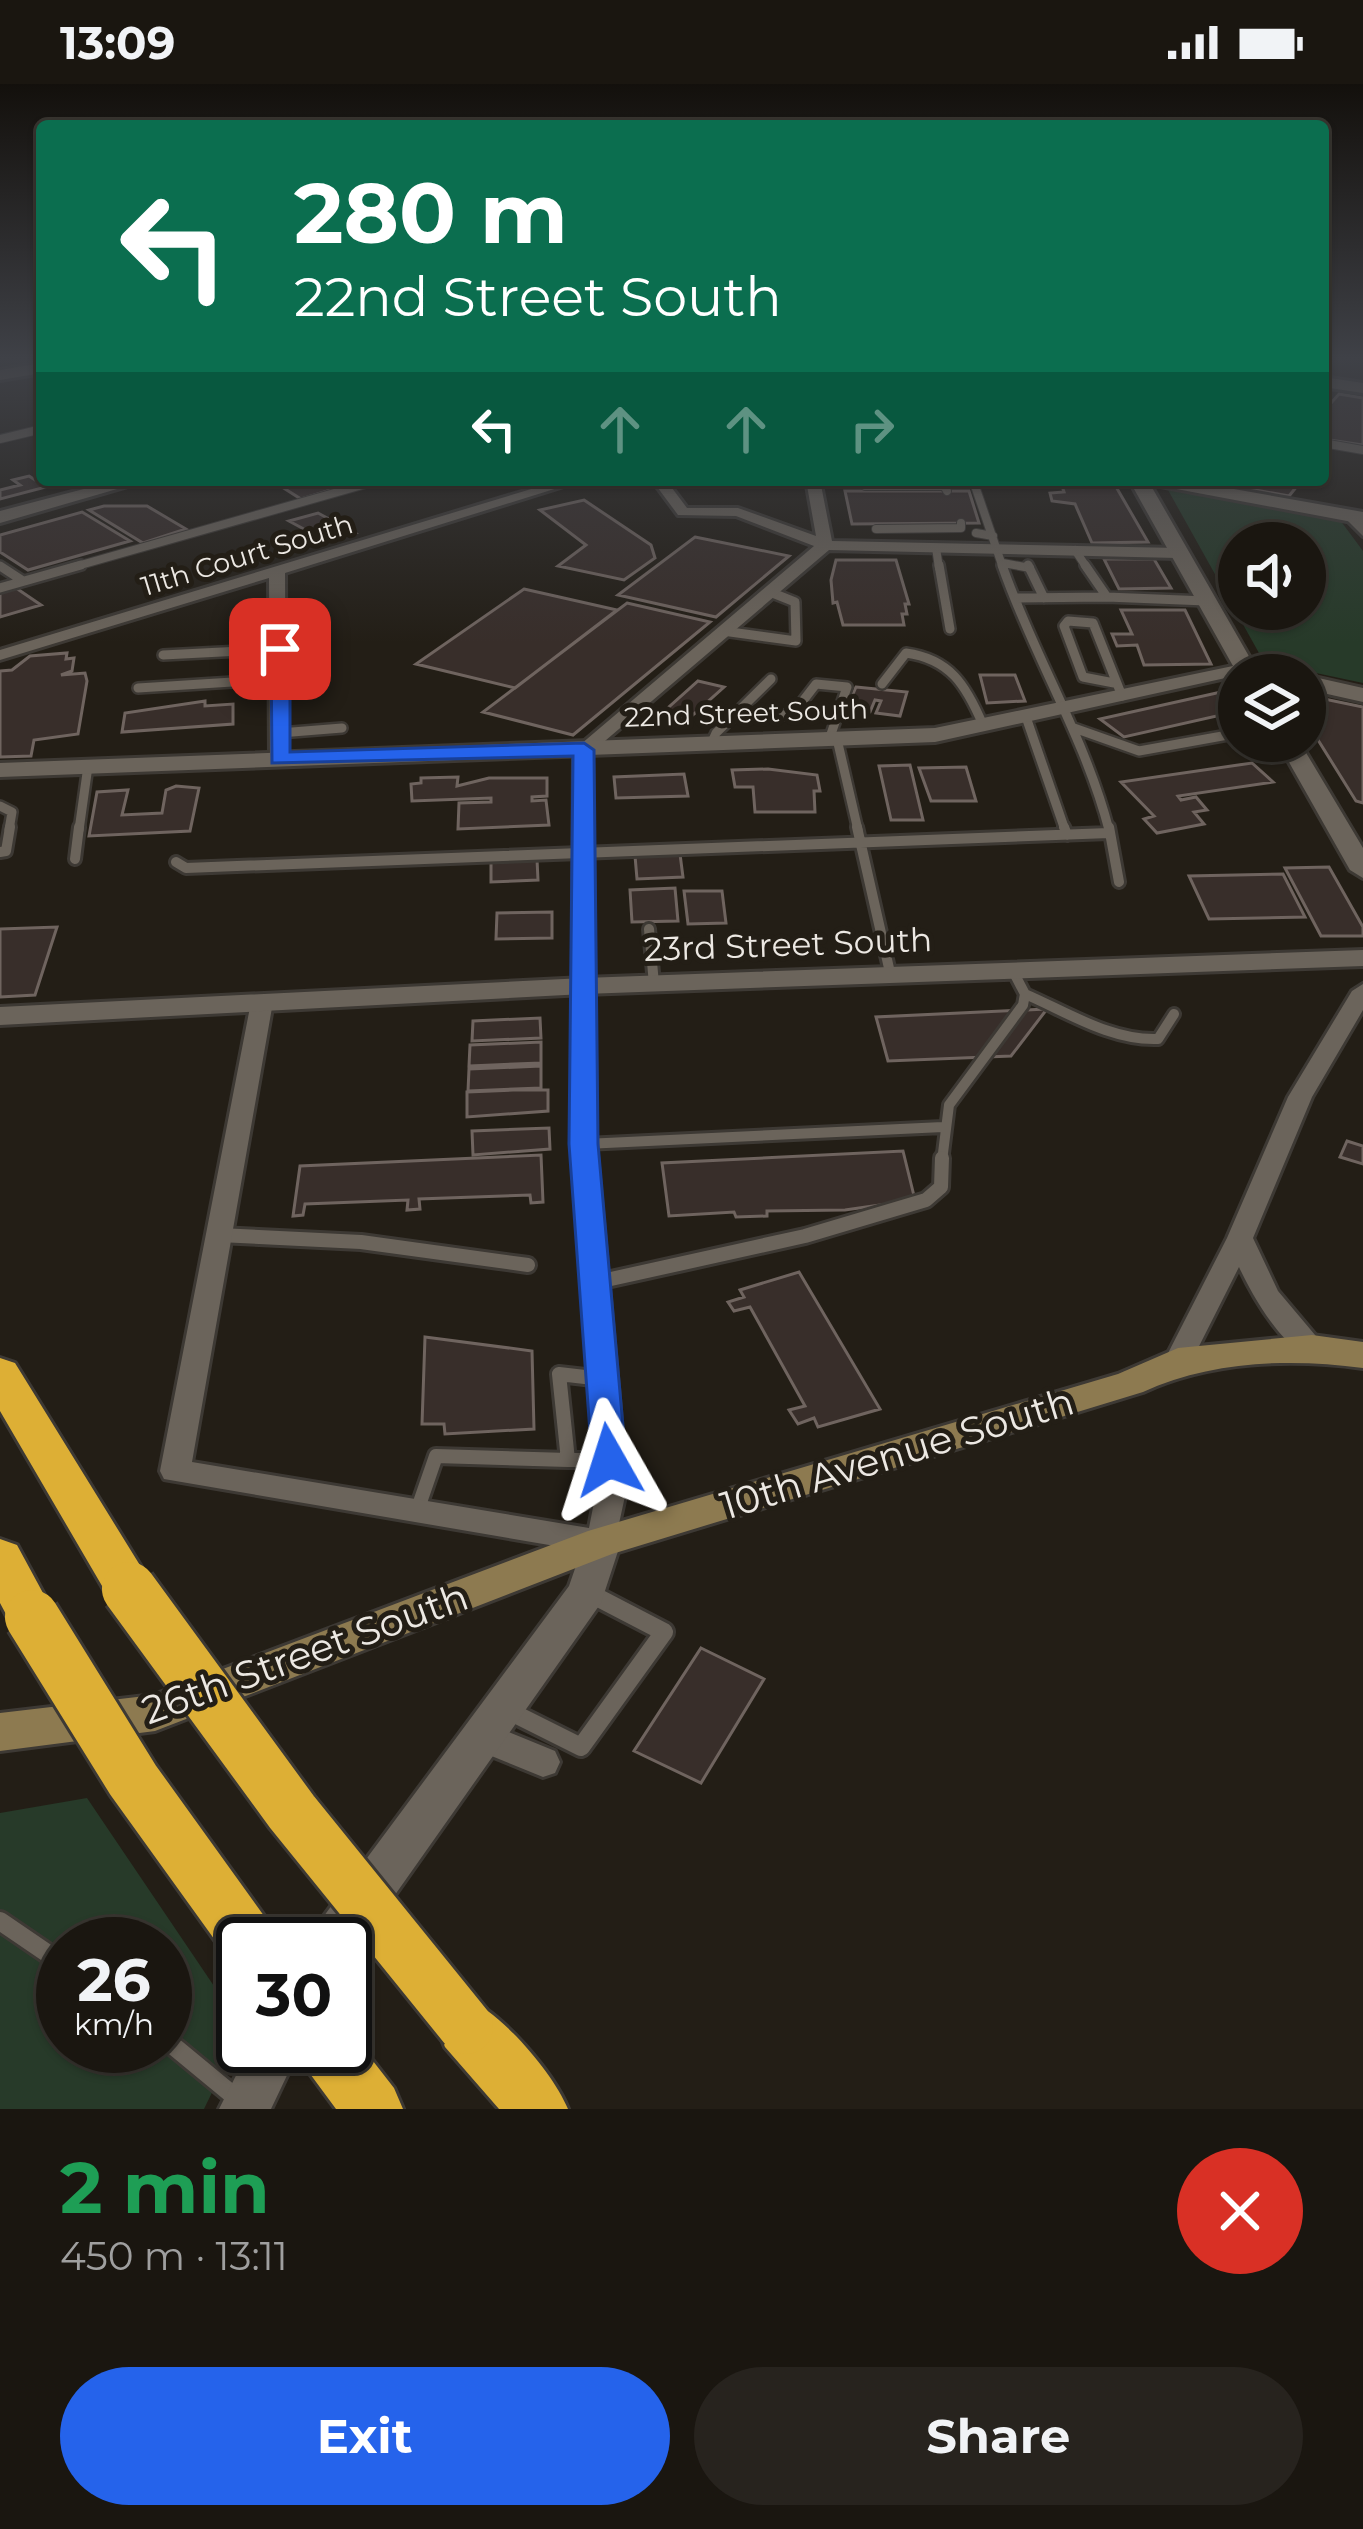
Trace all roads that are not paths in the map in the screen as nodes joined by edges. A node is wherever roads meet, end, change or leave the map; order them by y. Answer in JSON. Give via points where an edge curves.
{"nodes":[{"id":1,"x":117,"y":486,"type":"edge"},
{"id":2,"x":359,"y":486,"type":"edge"},
{"id":3,"x":556,"y":486,"type":"edge"},
{"id":4,"x":664,"y":486,"type":"edge"},
{"id":5,"x":814,"y":486,"type":"edge"},
{"id":6,"x":864,"y":486,"type":"edge"},
{"id":7,"x":975,"y":486,"type":"edge"},
{"id":8,"x":1141,"y":486,"type":"edge"},
{"id":9,"x":1182,"y":486,"type":"edge"},
{"id":10,"x":947,"y":491,"type":"dead end"},
{"id":11,"x":1363,"y":495,"type":"edge"},
{"id":12,"x":819,"y":510,"type":"junction"},
{"id":13,"x":0,"y":517,"type":"edge"},
{"id":14,"x":760,"y":520,"type":"junction"},
{"id":15,"x":1359,"y":522,"type":"edge"},
{"id":16,"x":961,"y":524,"type":"dead end"},
{"id":17,"x":976,"y":532,"type":"dead end"},
{"id":18,"x":931,"y":537,"type":"junction"},
{"id":19,"x":825,"y":545,"type":"junction"},
{"id":20,"x":998,"y":549,"type":"junction"},
{"id":21,"x":1076,"y":550,"type":"junction"},
{"id":22,"x":1178,"y":553,"type":"junction"},
{"id":23,"x":0,"y":566,"type":"edge"},
{"id":24,"x":277,"y":572,"type":"junction"},
{"id":25,"x":23,"y":581,"type":"junction"},
{"id":26,"x":0,"y":588,"type":"edge"},
{"id":27,"x":770,"y":592,"type":"junction"},
{"id":28,"x":1107,"y":597,"type":"junction"},
{"id":29,"x":1016,"y":598,"type":"junction"},
{"id":30,"x":1044,"y":598,"type":"junction"},
{"id":31,"x":1206,"y":601,"type":"junction"},
{"id":32,"x":950,"y":629,"type":"dead end"},
{"id":33,"x":723,"y":632,"type":"junction"},
{"id":34,"x":280,"y":649,"type":"junction"},
{"id":35,"x":1237,"y":654,"type":"edge"},
{"id":36,"x":0,"y":655,"type":"edge"},
{"id":37,"x":163,"y":655,"type":"dead end"},
{"id":38,"x":1218,"y":676,"type":"edge"},
{"id":39,"x":282,"y":679,"type":"junction"},
{"id":40,"x":770,"y":679,"type":"dead end"},
{"id":41,"x":882,"y":684,"type":"dead end"},
{"id":42,"x":1326,"y":686,"type":"edge"},
{"id":43,"x":138,"y":688,"type":"dead end"},
{"id":44,"x":1118,"y":690,"type":"junction"},
{"id":45,"x":1363,"y":694,"type":"edge"},
{"id":46,"x":735,"y":714,"type":"junction"},
{"id":47,"x":1027,"y":717,"type":"junction"},
{"id":48,"x":1069,"y":718,"type":"junction"},
{"id":49,"x":983,"y":725,"type":"junction"},
{"id":50,"x":342,"y":728,"type":"dead end"},
{"id":51,"x":280,"y":733,"type":"junction"},
{"id":52,"x":1218,"y":738,"type":"edge"},
{"id":53,"x":833,"y":740,"type":"junction"},
{"id":54,"x":711,"y":744,"type":"junction"},
{"id":55,"x":584,"y":750,"type":"junction"},
{"id":56,"x":279,"y":759,"type":"junction"},
{"id":57,"x":1300,"y":762,"type":"edge"},
{"id":58,"x":88,"y":766,"type":"junction"},
{"id":59,"x":0,"y":770,"type":"edge"},
{"id":60,"x":0,"y":806,"type":"edge"},
{"id":61,"x":1109,"y":833,"type":"junction"},
{"id":62,"x":1067,"y":835,"type":"junction"},
{"id":63,"x":858,"y":843,"type":"junction"},
{"id":64,"x":0,"y":852,"type":"edge"},
{"id":65,"x":583,"y":853,"type":"junction"},
{"id":66,"x":75,"y":859,"type":"dead end"},
{"id":67,"x":176,"y":862,"type":"dead end"},
{"id":68,"x":1363,"y":870,"type":"edge"},
{"id":69,"x":1119,"y":882,"type":"dead end"},
{"id":70,"x":649,"y":929,"type":"dead end"},
{"id":71,"x":1363,"y":958,"type":"edge"},
{"id":72,"x":892,"y":977,"type":"junction"},
{"id":73,"x":1019,"y":983,"type":"junction"},
{"id":74,"x":654,"y":985,"type":"junction"},
{"id":75,"x":584,"y":986,"type":"junction"},
{"id":76,"x":1363,"y":991,"type":"edge"},
{"id":77,"x":262,"y":1002,"type":"junction"},
{"id":78,"x":1174,"y":1014,"type":"dead end"},
{"id":79,"x":0,"y":1016,"type":"edge"},
{"id":80,"x":943,"y":1127,"type":"junction"},
{"id":81,"x":584,"y":1144,"type":"junction"},
{"id":82,"x":218,"y":1235,"type":"junction"},
{"id":83,"x":1240,"y":1238,"type":"junction"},
{"id":84,"x":528,"y":1265,"type":"dead end"},
{"id":85,"x":592,"y":1283,"type":"junction"},
{"id":86,"x":1312,"y":1348,"type":"junction"},
{"id":87,"x":1363,"y":1355,"type":"edge"},
{"id":88,"x":1178,"y":1361,"type":"junction"},
{"id":89,"x":0,"y":1374,"type":"edge"},
{"id":90,"x":602,"y":1379,"type":"junction"},
{"id":91,"x":568,"y":1460,"type":"junction"},
{"id":92,"x":609,"y":1460,"type":"junction"},
{"id":93,"x":416,"y":1512,"type":"junction"},
{"id":94,"x":602,"y":1542,"type":"junction"},
{"id":95,"x":0,"y":1558,"type":"edge"},
{"id":96,"x":587,"y":1592,"type":"junction"},
{"id":97,"x":490,"y":1721,"type":"junction"},
{"id":98,"x":0,"y":1732,"type":"edge"},
{"id":99,"x":543,"y":1762,"type":"dead end"},
{"id":100,"x":232,"y":1917,"type":"edge"},
{"id":101,"x":351,"y":1917,"type":"edge"},
{"id":102,"x":0,"y":1921,"type":"edge"},
{"id":103,"x":36,"y":1946,"type":"edge"},
{"id":104,"x":192,"y":2062,"type":"edge"},
{"id":105,"x":263,"y":2073,"type":"edge"},
{"id":106,"x":347,"y":2073,"type":"edge"},
{"id":107,"x":244,"y":2108,"type":"edge"},
{"id":108,"x":374,"y":2109,"type":"edge"},
{"id":109,"x":538,"y":2109,"type":"edge"}],
"edges":[{"from":1,"to":13,"type":"street"},
{"from":2,"to":25,"type":"lane"},
{"from":3,"to":24,"type":"street","name":"11th Court South"},
{"from":4,"to":14,"type":"street","via":[[683,512]]},
{"from":5,"to":12,"type":"street"},
{"from":6,"to":10,"type":"lane"},
{"from":7,"to":20,"type":"lane"},
{"from":8,"to":22,"type":"street"},
{"from":9,"to":15,"type":"street"},
{"from":11,"to":15,"type":"street"},
{"from":12,"to":14,"type":"street"},
{"from":12,"to":19,"type":"street"},
{"from":14,"to":19,"type":"street"},
{"from":16,"to":18,"type":"lane"},
{"from":17,"to":20,"type":"lane"},
{"from":18,"to":19,"type":"street","via":[[877,533]]},
{"from":18,"to":20,"type":"street"},
{"from":18,"to":32,"type":"lane"},
{"from":19,"to":27,"type":"street"},
{"from":20,"to":21,"type":"street"},
{"from":20,"to":29,"type":"lane"},
{"from":20,"to":30,"type":"lane","via":[[1028,564]]},
{"from":21,"to":22,"type":"street"},
{"from":21,"to":28,"type":"lane"},
{"from":22,"to":31,"type":"street"},
{"from":23,"to":25,"type":"lane"},
{"from":24,"to":34,"type":"street"},
{"from":24,"to":36,"type":"street","name":"11th Court South"},
{"from":25,"to":26,"type":"lane"},
{"from":27,"to":33,"type":"street"},
{"from":27,"to":33,"type":"lane","via":[[795,602],[796,640]]},
{"from":28,"to":30,"type":"lane"},
{"from":28,"to":31,"type":"lane"},
{"from":29,"to":30,"type":"lane"},
{"from":29,"to":48,"type":"lane"},
{"from":31,"to":35,"type":"street"},
{"from":33,"to":55,"type":"street"},
{"from":34,"to":37,"type":"lane"},
{"from":34,"to":39,"type":"street"},
{"from":38,"to":44,"type":"street","name":"22nd Street South"},
{"from":39,"to":43,"type":"lane"},
{"from":39,"to":51,"type":"street"},
{"from":40,"to":46,"type":"lane"},
{"from":41,"to":49,"type":"lane","via":[[906,653],[935,657],[970,694]]},
{"from":42,"to":45,"type":"street"},
{"from":44,"to":44,"type":"lane","via":[[1094,623],[1068,621],[1083,677]]},
{"from":44,"to":48,"type":"street","name":"22nd Street South"},
{"from":46,"to":53,"type":"lane","via":[[792,715],[816,684],[848,687]]},
{"from":46,"to":54,"type":"lane"},
{"from":47,"to":48,"type":"street","name":"22nd Street South"},
{"from":47,"to":49,"type":"street","name":"22nd Street South"},
{"from":47,"to":62,"type":"lane"},
{"from":48,"to":52,"type":"lane","via":[[1139,751]]},
{"from":48,"to":61,"type":"lane"},
{"from":49,"to":53,"type":"street","name":"22nd Street South","via":[[935,736]]},
{"from":50,"to":51,"type":"lane"},
{"from":51,"to":56,"type":"street"},
{"from":53,"to":54,"type":"street","name":"22nd Street South"},
{"from":53,"to":63,"type":"lane"},
{"from":54,"to":55,"type":"street","name":"22nd Street South"},
{"from":55,"to":56,"type":"street","name":"22nd Street South"},
{"from":55,"to":65,"type":"street"},
{"from":56,"to":58,"type":"street","name":"22nd Street South"},
{"from":57,"to":68,"type":"street"},
{"from":58,"to":59,"type":"street","name":"22nd Street South"},
{"from":58,"to":66,"type":"lane"},
{"from":60,"to":64,"type":"lane","via":[[12,812]]},
{"from":61,"to":62,"type":"lane"},
{"from":61,"to":69,"type":"lane"},
{"from":62,"to":63,"type":"lane"},
{"from":63,"to":65,"type":"lane"},
{"from":63,"to":72,"type":"lane"},
{"from":65,"to":67,"type":"lane","via":[[186,868]]},
{"from":65,"to":75,"type":"street"},
{"from":70,"to":74,"type":"lane"},
{"from":71,"to":73,"type":"street","name":"23rd Street South"},
{"from":72,"to":73,"type":"street","name":"23rd Street South"},
{"from":72,"to":74,"type":"street","name":"23rd Street South"},
{"from":73,"to":78,"type":"lane","via":[[1103,1028],[1148,1041]]},
{"from":73,"to":80,"type":"lane","via":[[1023,1005],[949,1105]]},
{"from":74,"to":75,"type":"street","name":"23rd Street South"},
{"from":75,"to":77,"type":"street","name":"23rd Street South"},
{"from":75,"to":81,"type":"street"},
{"from":76,"to":83,"type":"street","via":[[1300,1097]]},
{"from":77,"to":79,"type":"street","name":"23rd Street South"},
{"from":77,"to":82,"type":"street"},
{"from":80,"to":81,"type":"lane"},
{"from":80,"to":85,"type":"lane","via":[[941,1187],[926,1200]]},
{"from":81,"to":85,"type":"street"},
{"from":82,"to":84,"type":"lane","via":[[361,1242]]},
{"from":82,"to":93,"type":"street","via":[[175,1471]]},
{"from":83,"to":86,"type":"street","via":[[1275,1312]]},
{"from":83,"to":88,"type":"street"},
{"from":85,"to":90,"type":"street"},
{"from":86,"to":87,"type":"main road","name":"10th Avenue South"},
{"from":86,"to":88,"type":"main road","name":"10th Avenue South"},
{"from":88,"to":94,"type":"main road","name":"10th Avenue South","via":[[1130,1383]]},
{"from":89,"to":109,"type":"highway","bridge":true,"via":[[129,1589],[236,1744]]},
{"from":90,"to":91,"type":"lane","via":[[559,1374]]},
{"from":90,"to":92,"type":"street"},
{"from":91,"to":92,"type":"lane"},
{"from":91,"to":93,"type":"lane","via":[[436,1456]]},
{"from":92,"to":94,"type":"street"},
{"from":93,"to":94,"type":"street"},
{"from":94,"to":96,"type":"street"},
{"from":94,"to":98,"type":"main road","name":"26th Street South","via":[[155,1713]]},
{"from":95,"to":100,"type":"highway","bridge":true,"via":[[133,1780]]},
{"from":96,"to":97,"type":"street"},
{"from":96,"to":97,"type":"lane","via":[[664,1632],[580,1747]]},
{"from":97,"to":99,"type":"street"},
{"from":97,"to":101,"type":"street"},
{"from":102,"to":103,"type":"lane"},
{"from":104,"to":107,"type":"lane"},
{"from":105,"to":107,"type":"street"},
{"from":106,"to":108,"type":"highway"}]}
